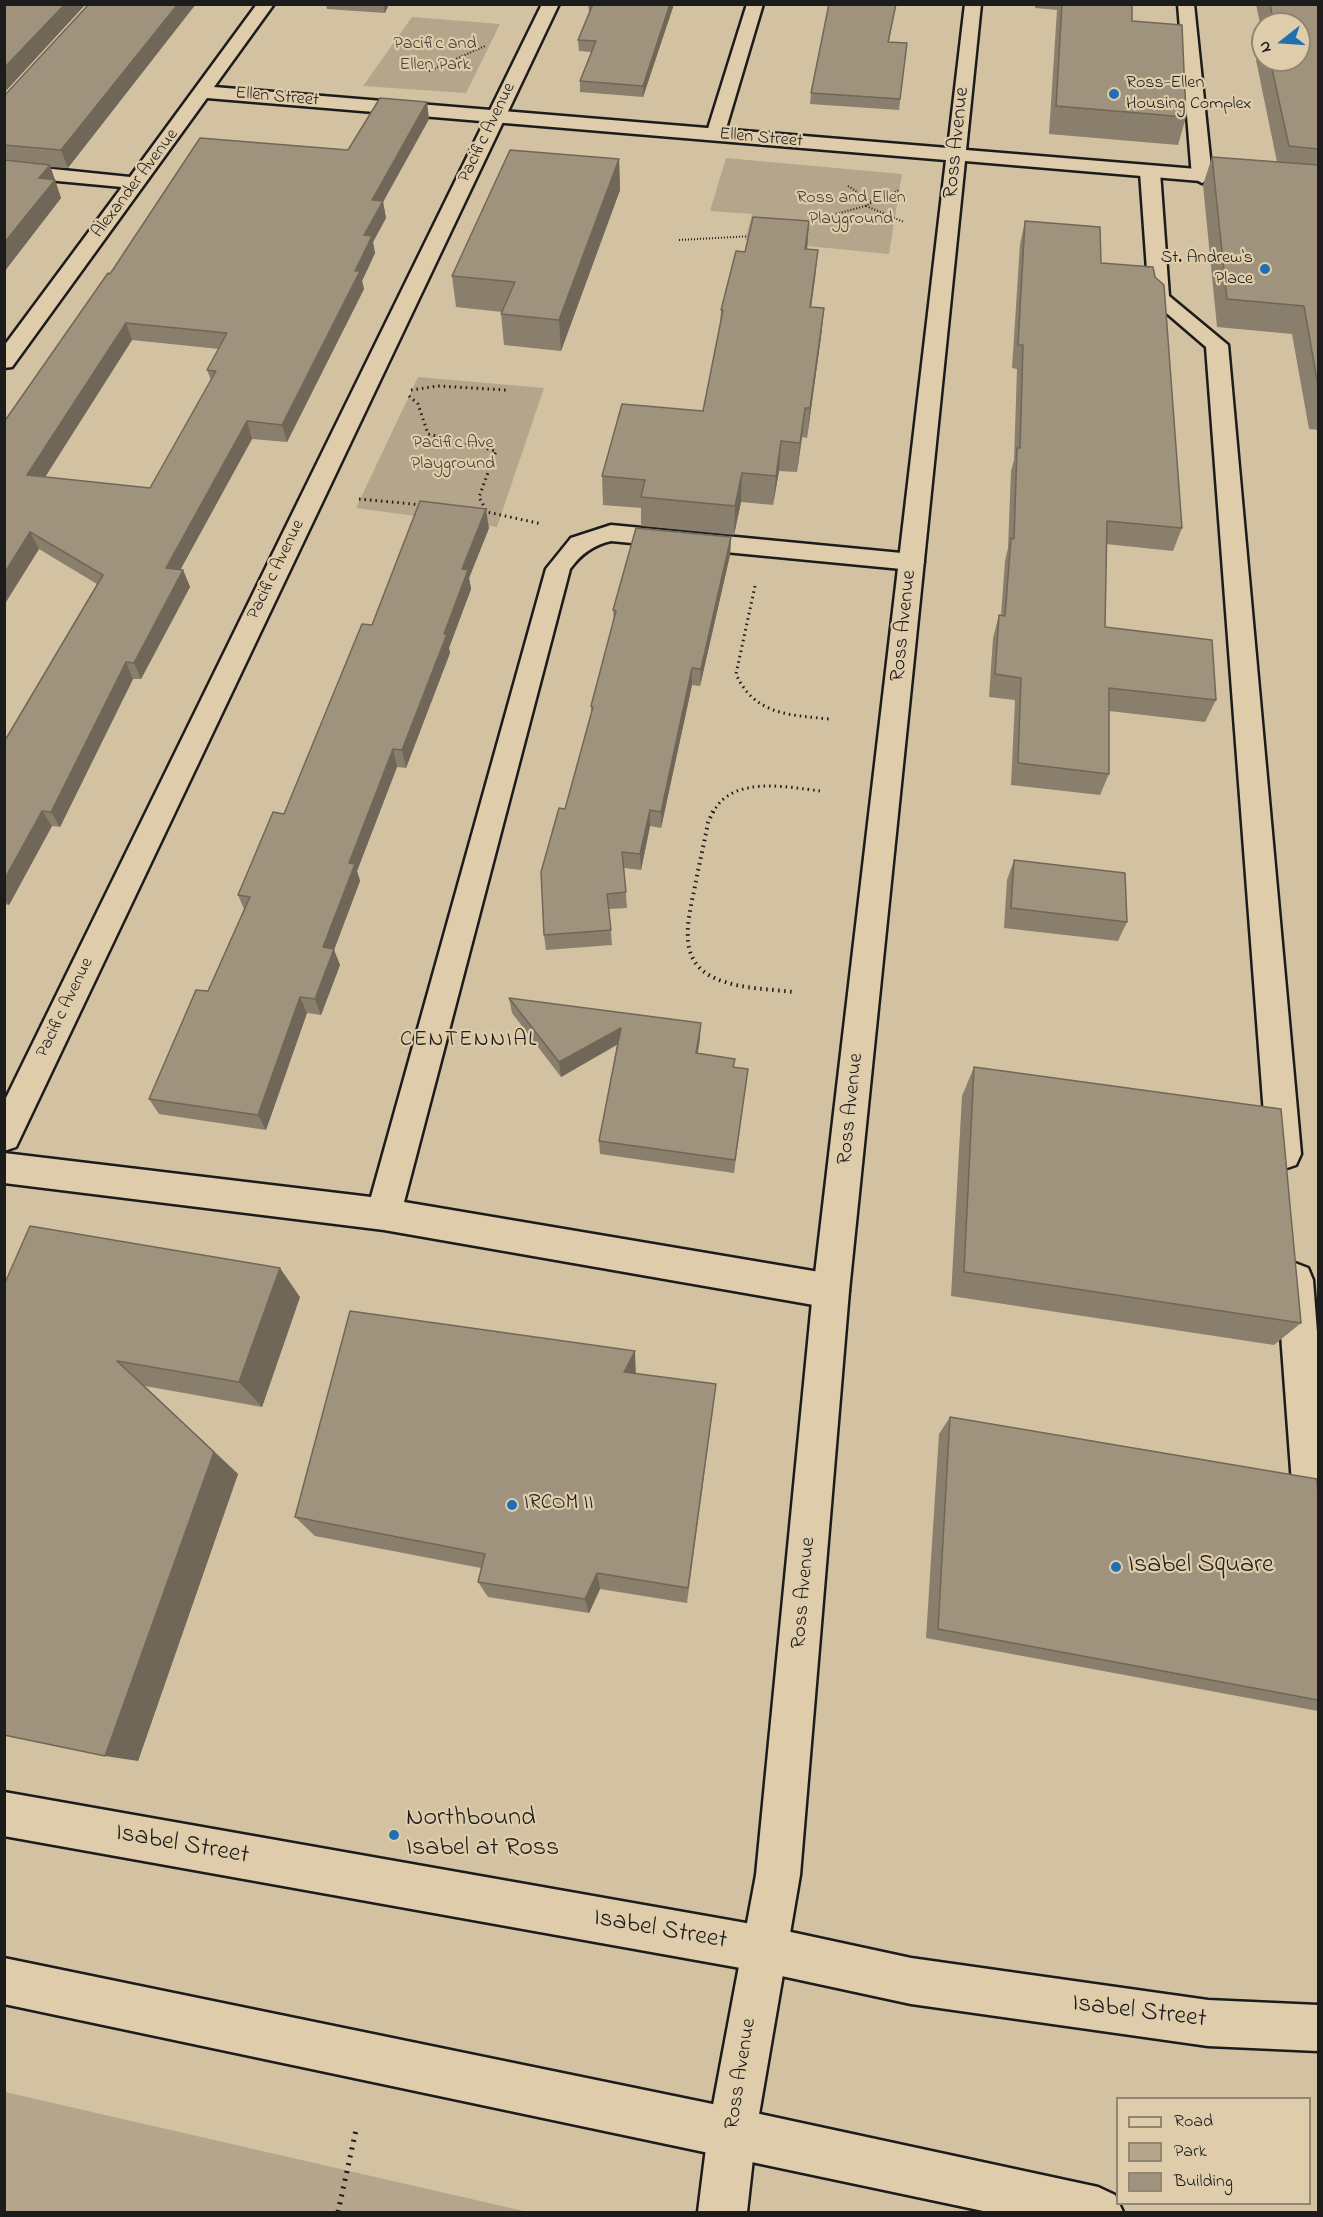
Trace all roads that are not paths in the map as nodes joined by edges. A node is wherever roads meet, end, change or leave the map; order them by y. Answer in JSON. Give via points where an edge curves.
{"nodes":[{"id":1,"x":266,"y":4,"type":"edge"},
{"id":2,"x":551,"y":4,"type":"edge"},
{"id":3,"x":755,"y":4,"type":"edge"},
{"id":4,"x":973,"y":4,"type":"edge"},
{"id":5,"x":1186,"y":4,"type":"edge"},
{"id":6,"x":204,"y":92,"type":"junction"},
{"id":7,"x":495,"y":117,"type":"junction"},
{"id":8,"x":715,"y":135,"type":"junction"},
{"id":9,"x":957,"y":155,"type":"junction"},
{"id":10,"x":4,"y":170,"type":"edge"},
{"id":11,"x":1150,"y":172,"type":"junction"},
{"id":12,"x":1202,"y":177,"type":"junction"},
{"id":13,"x":136,"y":183,"type":"junction"},
{"id":14,"x":1318,"y":185,"type":"edge"},
{"id":15,"x":4,"y":362,"type":"edge"},
{"id":16,"x":912,"y":562,"type":"junction"},
{"id":17,"x":4,"y":1137,"type":"edge"},
{"id":18,"x":4,"y":1168,"type":"edge"},
{"id":19,"x":1287,"y":1187,"type":"edge"},
{"id":20,"x":384,"y":1214,"type":"junction"},
{"id":21,"x":1293,"y":1258,"type":"edge"},
{"id":22,"x":831,"y":1291,"type":"junction"},
{"id":23,"x":1318,"y":1565,"type":"edge"},
{"id":24,"x":4,"y":1814,"type":"edge"},
{"id":25,"x":763,"y":1949,"type":"junction"},
{"id":26,"x":4,"y":1981,"type":"edge"},
{"id":27,"x":1318,"y":2028,"type":"edge"},
{"id":28,"x":732,"y":2132,"type":"junction"},
{"id":29,"x":723,"y":2212,"type":"edge"},
{"id":30,"x":1098,"y":2212,"type":"edge"}],
"edges":[{"from":1,"to":6,"type":"street","name":"Alexander Avenue"},
{"from":2,"to":7,"type":"street","name":"Pacific Avenue"},
{"from":3,"to":8,"type":"street"},
{"from":4,"to":9,"type":"street","name":"Ross Avenue"},
{"from":5,"to":12,"type":"street"},
{"from":6,"to":7,"type":"street","name":"Ellen Street"},
{"from":6,"to":13,"type":"street","name":"Alexander Avenue"},
{"from":7,"to":8,"type":"street","name":"Ellen Street"},
{"from":7,"to":17,"type":"street","name":"Pacific Avenue"},
{"from":8,"to":9,"type":"street","name":"Ellen Street"},
{"from":9,"to":11,"type":"street","name":"Ellen Street"},
{"from":9,"to":16,"type":"street","name":"Ross Avenue"},
{"from":10,"to":13,"type":"street"},
{"from":11,"to":12,"type":"street","name":"Ellen Street"},
{"from":11,"to":19,"type":"street","via":[[1159,298],[1217,345]]},
{"from":12,"to":14,"type":"street","name":"Ellen Street"},
{"from":13,"to":15,"type":"street","name":"Alexander Avenue"},
{"from":16,"to":20,"type":"street","via":[[611,533],[585,538],[568,553],[558,569]]},
{"from":16,"to":22,"type":"street","name":"Ross Avenue"},
{"from":18,"to":20,"type":"street"},
{"from":20,"to":22,"type":"street"},
{"from":21,"to":23,"type":"street"},
{"from":22,"to":25,"type":"street","name":"Ross Avenue","via":[[789,1770],[778,1875]]},
{"from":24,"to":25,"type":"street","name":"Isabel Street"},
{"from":25,"to":27,"type":"street","name":"Isabel Street","via":[[911,1980],[1041,2000],[1208,2023]]},
{"from":25,"to":28,"type":"street","name":"Ross Avenue"},
{"from":26,"to":28,"type":"street"},
{"from":28,"to":29,"type":"street","name":"Ross Avenue"},
{"from":28,"to":30,"type":"street"}]}
